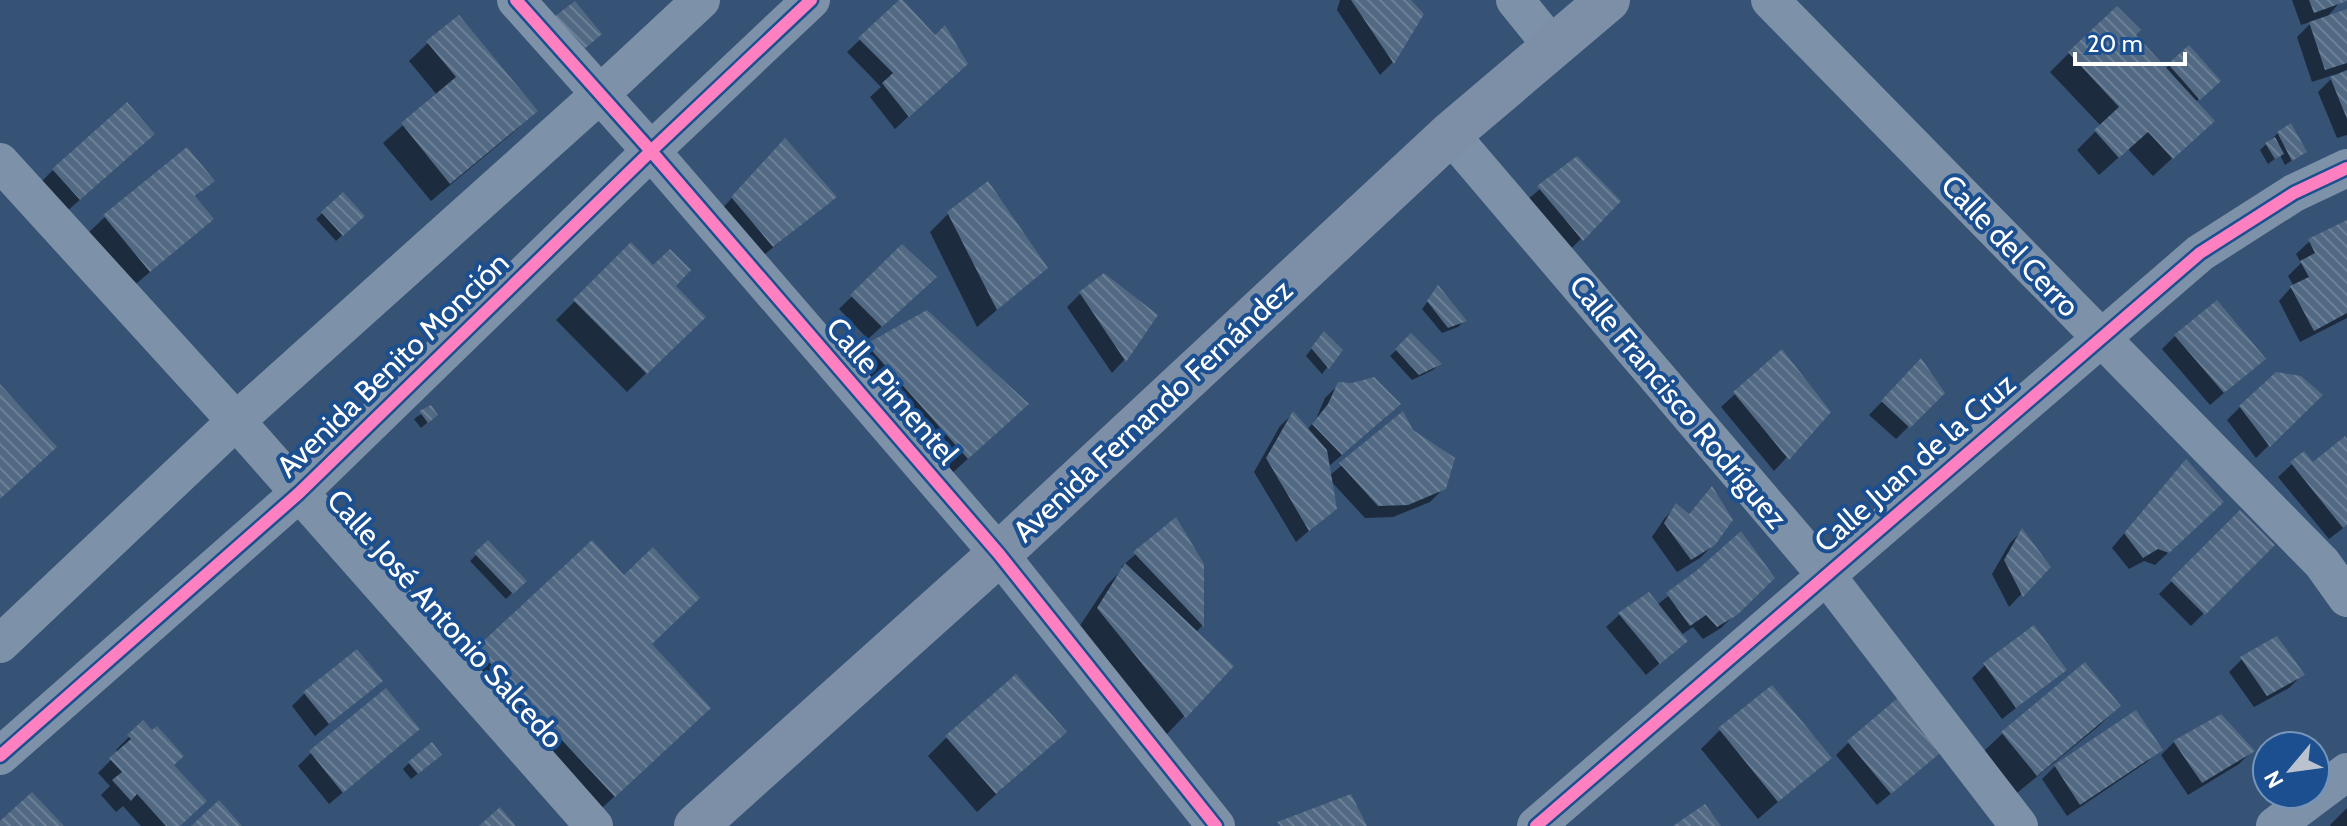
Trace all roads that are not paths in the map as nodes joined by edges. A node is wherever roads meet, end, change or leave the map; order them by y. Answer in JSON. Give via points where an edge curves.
{"nodes":[{"id":1,"x":516,"y":0,"type":"edge"},
{"id":2,"x":701,"y":0,"type":"edge"},
{"id":3,"x":811,"y":0,"type":"edge"},
{"id":4,"x":1515,"y":0,"type":"edge"},
{"id":5,"x":1608,"y":0,"type":"edge"},
{"id":6,"x":1770,"y":0,"type":"edge"},
{"id":7,"x":1552,"y":46,"type":"junction"},
{"id":8,"x":599,"y":95,"type":"junction"},
{"id":9,"x":1450,"y":134,"type":"junction"},
{"id":10,"x":651,"y":151,"type":"junction"},
{"id":11,"x":0,"y":162,"type":"edge"},
{"id":12,"x":2347,"y":168,"type":"edge"},
{"id":13,"x":2100,"y":337,"type":"junction"},
{"id":14,"x":236,"y":421,"type":"junction"},
{"id":15,"x":299,"y":493,"type":"junction"},
{"id":16,"x":999,"y":554,"type":"junction"},
{"id":17,"x":1826,"y":575,"type":"junction"},
{"id":18,"x":2347,"y":598,"type":"edge"},
{"id":19,"x":0,"y":644,"type":"edge"},
{"id":20,"x":0,"y":756,"type":"edge"},
{"id":21,"x":2347,"y":772,"type":"edge"},
{"id":22,"x":698,"y":825,"type":"edge"},
{"id":23,"x":594,"y":826,"type":"edge"},
{"id":24,"x":1216,"y":826,"type":"edge"},
{"id":25,"x":1536,"y":826,"type":"edge"},
{"id":26,"x":2019,"y":826,"type":"edge"},
{"id":27,"x":2275,"y":826,"type":"edge"}],
"edges":[{"from":1,"to":8,"type":"street","name":"Calle Pimentel"},
{"from":2,"to":8,"type":"street","name":"Avenida Benito Monción"},
{"from":3,"to":10,"type":"street","name":"Avenida Benito Monción"},
{"from":4,"to":7,"type":"street"},
{"from":5,"to":7,"type":"main road","name":"Avenida Fernando Fernández"},
{"from":6,"to":13,"type":"street","name":"Calle del Cerro"},
{"from":7,"to":9,"type":"main road","name":"Avenida Fernando Fernández"},
{"from":8,"to":10,"type":"street","name":"Calle Pimentel"},
{"from":8,"to":14,"type":"street","name":"Avenida Benito Monción"},
{"from":9,"to":16,"type":"main road","name":"Avenida Fernando Fernández"},
{"from":9,"to":17,"type":"street","name":"Calle Francisco Rodríguez"},
{"from":10,"to":15,"type":"street","name":"Avenida Benito Monción"},
{"from":10,"to":16,"type":"street","name":"Calle Pimentel"},
{"from":11,"to":14,"type":"street","name":"Calle José Antonio Salcedo"},
{"from":12,"to":13,"type":"street","name":"Calle Juan de la Cruz","via":[[2294,193],[2200,253]]},
{"from":13,"to":17,"type":"street","name":"Calle Juan de la Cruz"},
{"from":13,"to":18,"type":"street","name":"Calle del Cerro","via":[[2322,563]]},
{"from":14,"to":15,"type":"street","name":"Calle José Antonio Salcedo"},
{"from":14,"to":19,"type":"street","name":"Avenida Benito Monción"},
{"from":15,"to":20,"type":"street","name":"Avenida Benito Monción"},
{"from":15,"to":23,"type":"street","name":"Calle José Antonio Salcedo"},
{"from":16,"to":22,"type":"main road","name":"Avenida Fernando Fernández"},
{"from":16,"to":24,"type":"street","name":"Calle Pimentel"},
{"from":17,"to":25,"type":"street","name":"Calle Juan de la Cruz"},
{"from":17,"to":26,"type":"street","name":"Calle Francisco Rodríguez"},
{"from":21,"to":27,"type":"street"}]}
